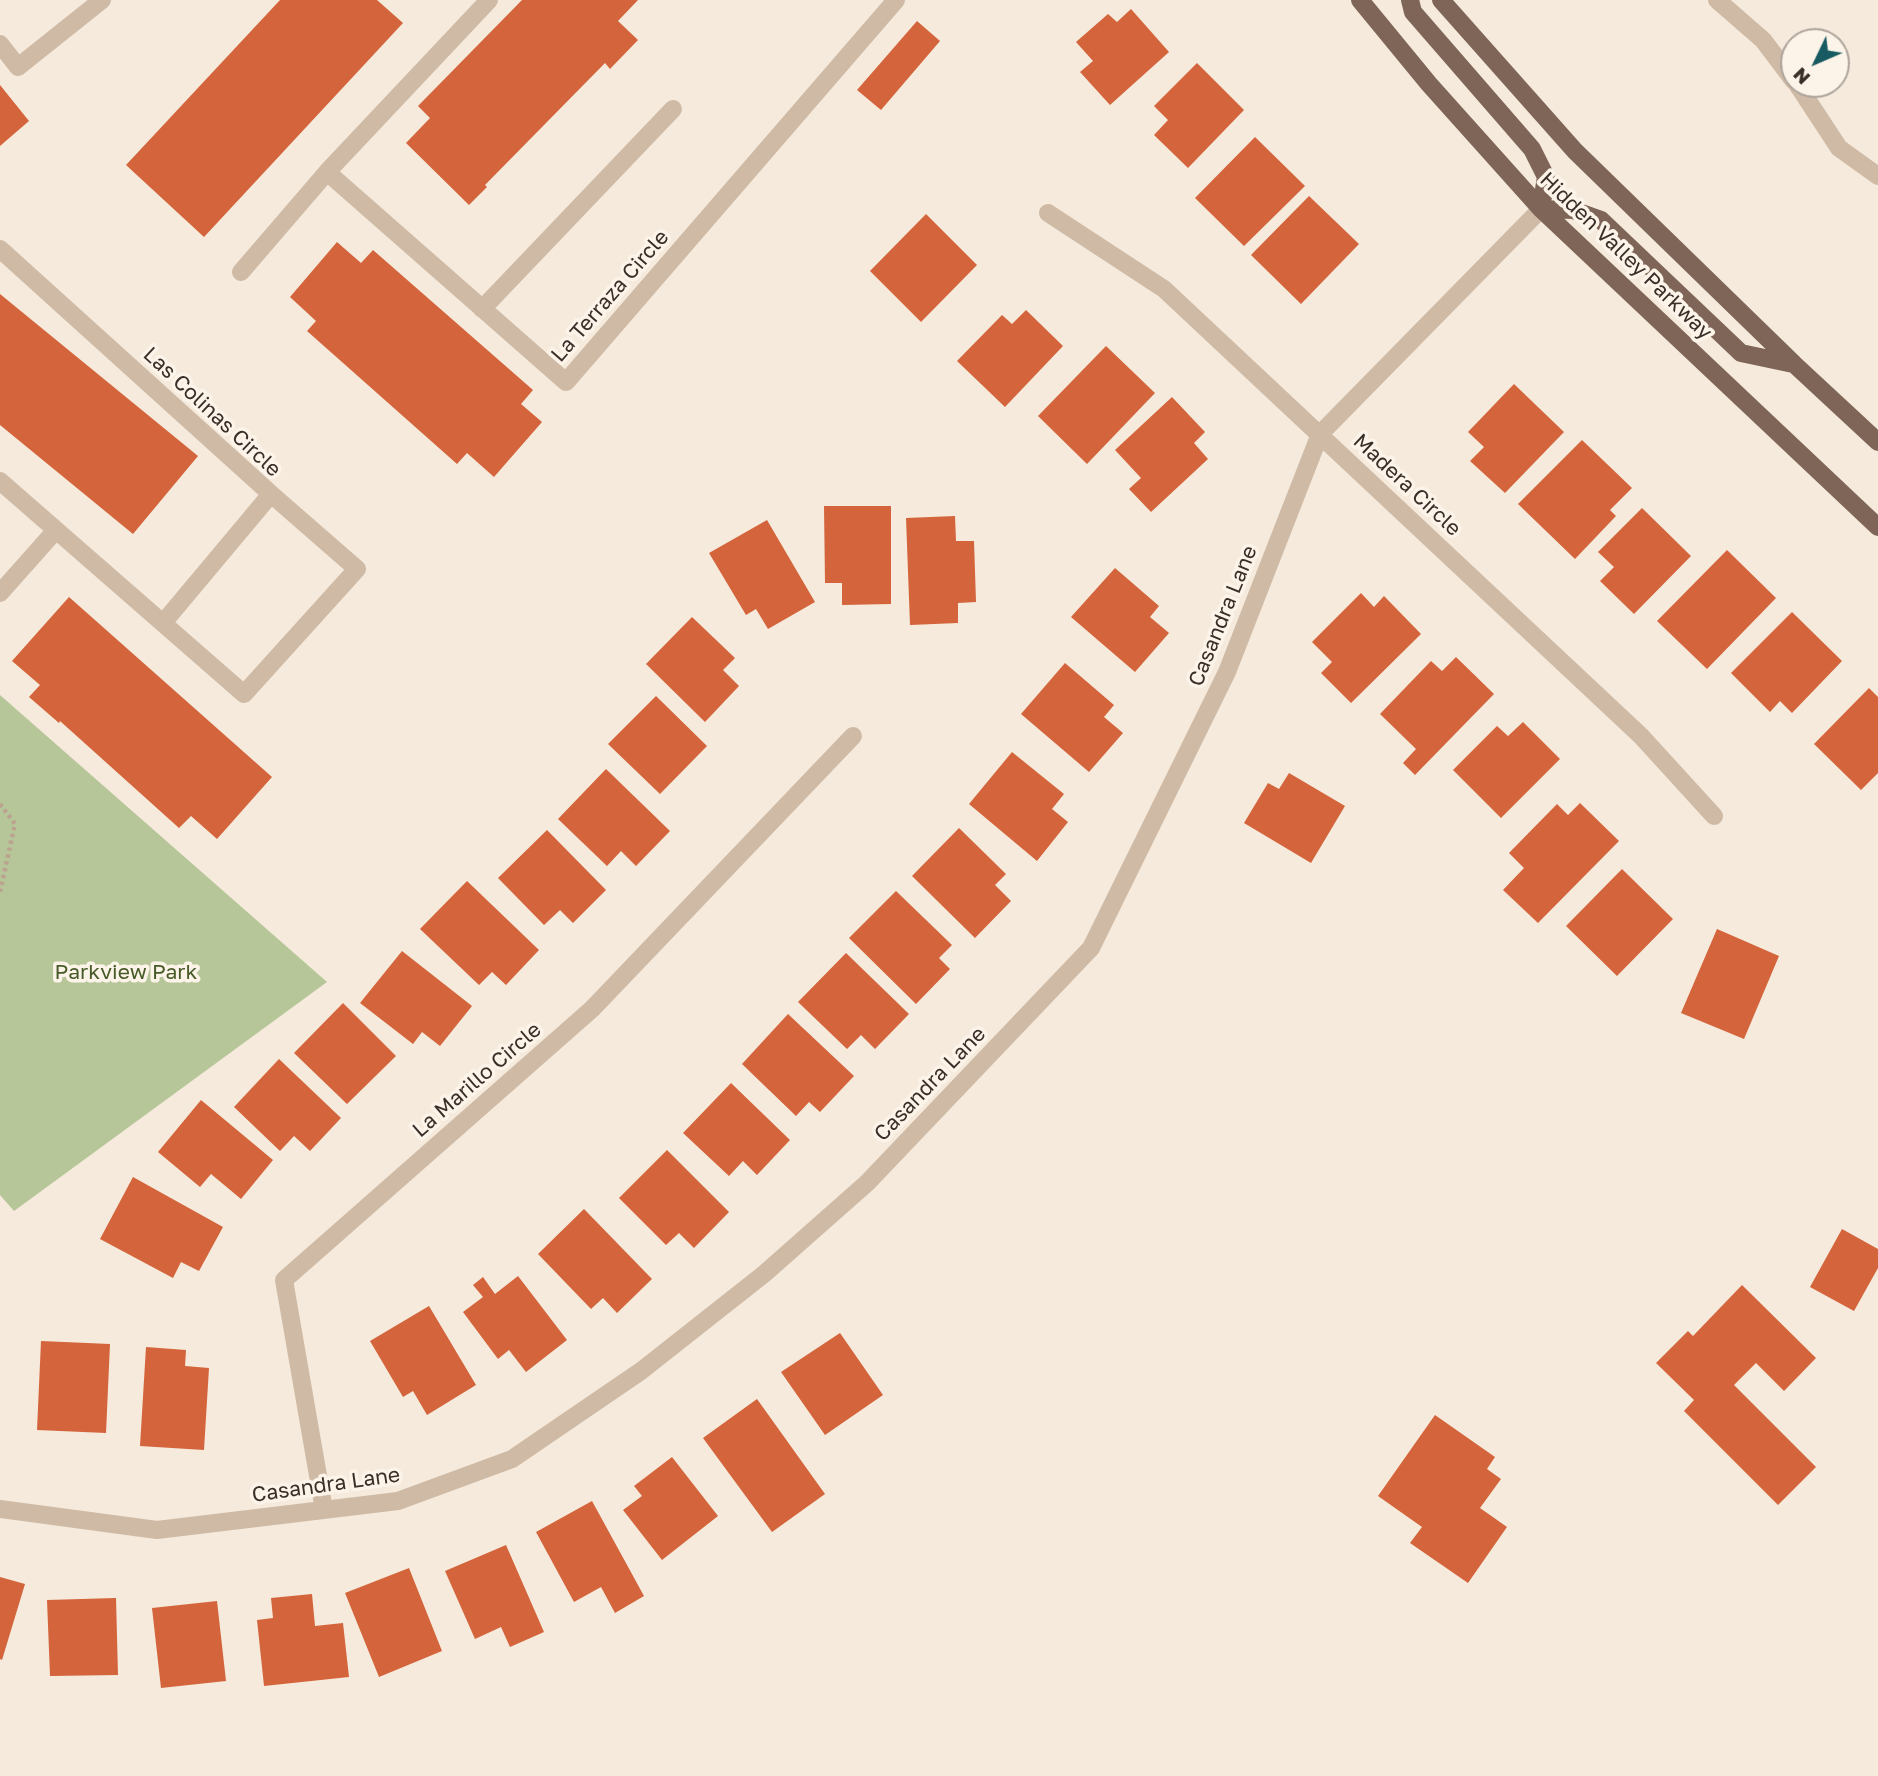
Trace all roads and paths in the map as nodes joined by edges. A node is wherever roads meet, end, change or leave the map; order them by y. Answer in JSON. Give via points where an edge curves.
{"nodes":[{"id":1,"x":102,"y":0,"type":"edge"},
{"id":2,"x":489,"y":0,"type":"edge"},
{"id":3,"x":896,"y":0,"type":"edge"},
{"id":4,"x":1360,"y":0,"type":"edge"},
{"id":5,"x":1410,"y":0,"type":"edge"},
{"id":6,"x":1441,"y":0,"type":"edge"},
{"id":7,"x":1717,"y":0,"type":"edge"},
{"id":8,"x":0,"y":44,"type":"edge"},
{"id":9,"x":1780,"y":62,"type":"edge"},
{"id":10,"x":1806,"y":98,"type":"edge"},
{"id":11,"x":673,"y":109,"type":"dead end"},
{"id":12,"x":327,"y":172,"type":"junction"},
{"id":13,"x":1878,"y":176,"type":"edge"},
{"id":14,"x":1541,"y":209,"type":"junction"},
{"id":15,"x":1048,"y":213,"type":"dead end"},
{"id":16,"x":0,"y":249,"type":"edge"},
{"id":17,"x":241,"y":272,"type":"dead end"},
{"id":18,"x":482,"y":309,"type":"junction"},
{"id":19,"x":1794,"y":364,"type":"junction"},
{"id":20,"x":1320,"y":434,"type":"junction"},
{"id":21,"x":1878,"y":442,"type":"edge"},
{"id":22,"x":0,"y":481,"type":"edge"},
{"id":23,"x":271,"y":495,"type":"junction"},
{"id":24,"x":1878,"y":527,"type":"edge"},
{"id":25,"x":56,"y":530,"type":"junction"},
{"id":26,"x":0,"y":593,"type":"edge"},
{"id":27,"x":163,"y":623,"type":"junction"},
{"id":28,"x":853,"y":736,"type":"dead end"},
{"id":29,"x":0,"y":804,"type":"edge"},
{"id":30,"x":1714,"y":816,"type":"dead end"},
{"id":31,"x":0,"y":892,"type":"edge"},
{"id":32,"x":0,"y":1509,"type":"edge"},
{"id":33,"x":324,"y":1510,"type":"junction"}],
"edges":[{"from":1,"to":8,"type":"street","via":[[18,67]]},
{"from":2,"to":12,"type":"street"},
{"from":3,"to":18,"type":"street","name":"La Terraza Circle","via":[[566,382]]},
{"from":4,"to":14,"type":"main road","name":"Hidden Valley Parkway"},
{"from":5,"to":14,"type":"main road","via":[[1413,12],[1532,149],[1546,177]]},
{"from":6,"to":19,"type":"main road","name":"Hidden Valley Parkway","via":[[1574,151]]},
{"from":7,"to":9,"type":"street","via":[[1763,40]]},
{"from":10,"to":13,"type":"street","via":[[1839,148]]},
{"from":11,"to":18,"type":"street"},
{"from":12,"to":17,"type":"street"},
{"from":12,"to":18,"type":"street","name":"La Terraza Circle"},
{"from":14,"to":19,"type":"main road","via":[[1573,210],[1601,220],[1741,353]]},
{"from":14,"to":20,"type":"street","name":"Casandra Lane"},
{"from":14,"to":24,"type":"main road","name":"Hidden Valley Parkway"},
{"from":15,"to":20,"type":"street","name":"Madera Circle","via":[[1164,289]]},
{"from":16,"to":23,"type":"street","name":"Las Colinas Circle"},
{"from":19,"to":21,"type":"main road","name":"Hidden Valley Parkway"},
{"from":20,"to":30,"type":"street","name":"Madera Circle","via":[[1641,736]]},
{"from":20,"to":33,"type":"street","name":"Casandra Lane","via":[[1227,671],[1091,948],[867,1183],[764,1274],[640,1371],[512,1459],[398,1501]]},
{"from":22,"to":25,"type":"street"},
{"from":23,"to":27,"type":"street","name":"Las Colinas Circle"},
{"from":23,"to":27,"type":"street","via":[[357,569],[244,694]]},
{"from":25,"to":26,"type":"street"},
{"from":25,"to":27,"type":"street"},
{"from":28,"to":33,"type":"street","name":"La Marillo Circle","via":[[592,1009],[284,1280]]},
{"from":29,"to":31,"type":"path","via":[[15,824]]},
{"from":32,"to":33,"type":"street","name":"Casandra Lane","via":[[157,1530]]}]}
